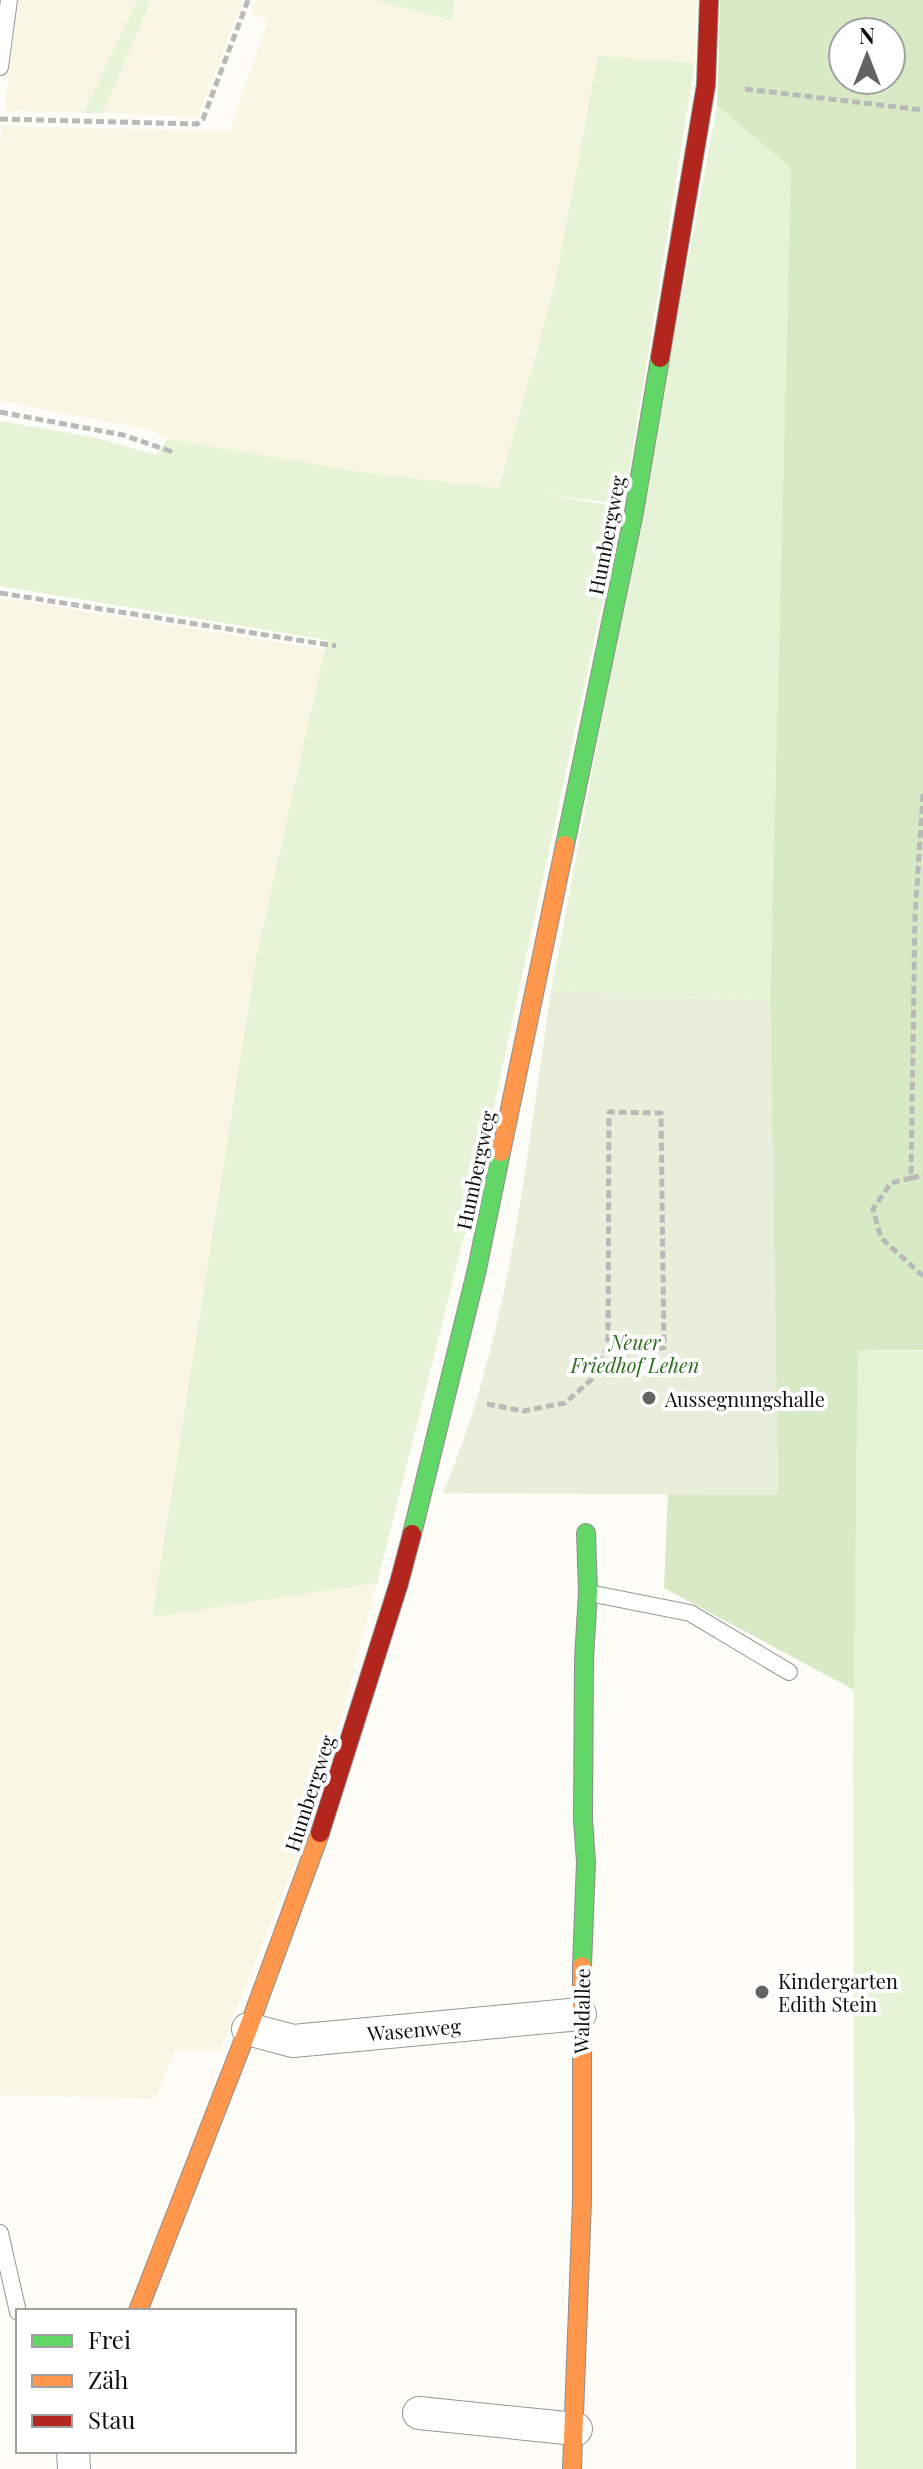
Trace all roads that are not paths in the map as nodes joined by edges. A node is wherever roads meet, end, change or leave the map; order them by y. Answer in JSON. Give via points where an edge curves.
{"nodes":[{"id":1,"x":9,"y":0,"type":"edge"},
{"id":2,"x":709,"y":0,"type":"edge"},
{"id":3,"x":0,"y":67,"type":"edge"},
{"id":4,"x":586,"y":1533,"type":"dead end"},
{"id":5,"x":588,"y":1592,"type":"junction"},
{"id":6,"x":789,"y":1672,"type":"dead end"},
{"id":7,"x":580,"y":2014,"type":"junction"},
{"id":8,"x":248,"y":2029,"type":"junction"},
{"id":9,"x":0,"y":2233,"type":"edge"},
{"id":10,"x":17,"y":2309,"type":"edge"},
{"id":11,"x":139,"y":2309,"type":"edge"},
{"id":12,"x":419,"y":2413,"type":"dead end"},
{"id":13,"x":576,"y":2429,"type":"junction"},
{"id":14,"x":572,"y":2469,"type":"edge"}],
"edges":[{"from":1,"to":3,"type":"lane"},
{"from":2,"to":8,"type":"street","name":"Humbergweg","via":[[706,85],[631,527],[477,1269],[399,1583],[343,1764]]},
{"from":4,"to":5,"type":"street","name":"Waldallee"},
{"from":5,"to":6,"type":"lane","via":[[690,1613]]},
{"from":5,"to":7,"type":"street","name":"Waldallee"},
{"from":7,"to":8,"type":"street","name":"Wasenweg","via":[[293,2041]]},
{"from":7,"to":13,"type":"street","name":"Waldallee"},
{"from":8,"to":11,"type":"street","name":"Humbergweg"},
{"from":9,"to":10,"type":"lane"},
{"from":12,"to":13,"type":"street"},
{"from":13,"to":14,"type":"street","name":"Waldallee"}]}
